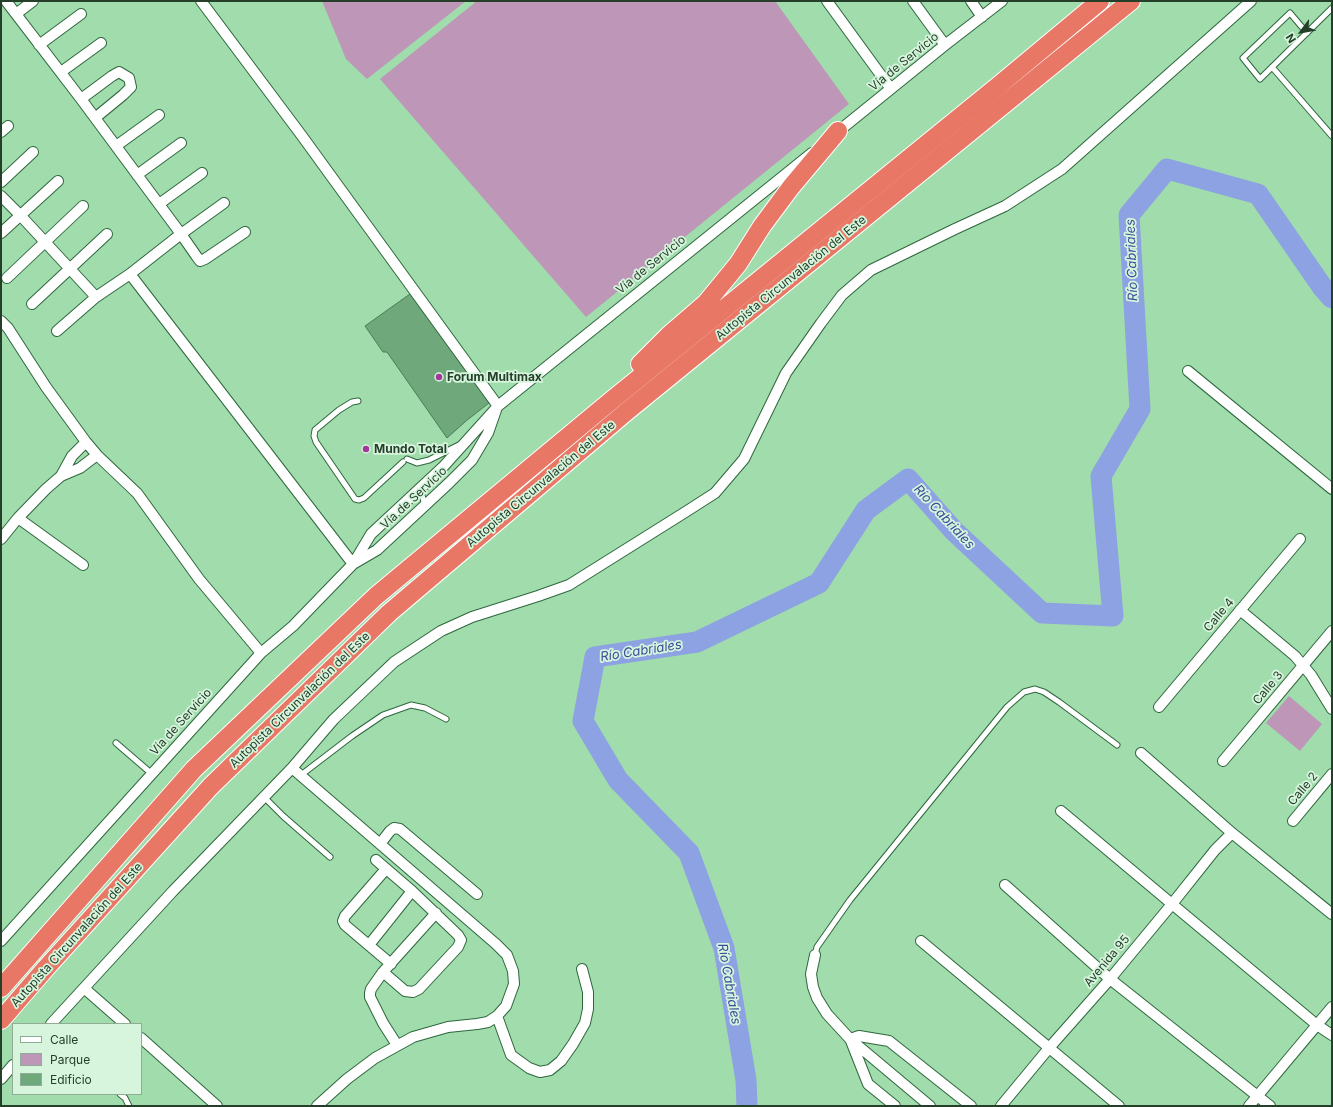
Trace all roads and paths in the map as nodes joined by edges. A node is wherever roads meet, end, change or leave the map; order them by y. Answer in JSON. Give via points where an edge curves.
{"nodes":[{"id":1,"x":6,"y":1,"type":"edge"},
{"id":2,"x":33,"y":1,"type":"edge"},
{"id":3,"x":201,"y":1,"type":"edge"},
{"id":4,"x":827,"y":1,"type":"edge"},
{"id":5,"x":913,"y":1,"type":"edge"},
{"id":6,"x":971,"y":1,"type":"edge"},
{"id":7,"x":1002,"y":1,"type":"edge"},
{"id":8,"x":1100,"y":1,"type":"edge"},
{"id":9,"x":1131,"y":1,"type":"edge"},
{"id":10,"x":1251,"y":1,"type":"edge"},
{"id":11,"x":1332,"y":8,"type":"edge"},
{"id":12,"x":16,"y":14,"type":"junction"},
{"id":13,"x":81,"y":14,"type":"dead end"},
{"id":14,"x":982,"y":17,"type":"junction"},
{"id":15,"x":1307,"y":33,"type":"junction"},
{"id":16,"x":101,"y":43,"type":"dead end"},
{"id":17,"x":39,"y":45,"type":"junction"},
{"id":18,"x":945,"y":45,"type":"junction"},
{"id":19,"x":1272,"y":67,"type":"junction"},
{"id":20,"x":61,"y":72,"type":"junction"},
{"id":21,"x":891,"y":89,"type":"junction"},
{"id":22,"x":81,"y":99,"type":"junction"},
{"id":23,"x":159,"y":115,"type":"dead end"},
{"id":24,"x":95,"y":118,"type":"junction"},
{"id":25,"x":838,"y":131,"type":"junction"},
{"id":26,"x":1332,"y":136,"type":"edge"},
{"id":27,"x":181,"y":142,"type":"dead end"},
{"id":28,"x":116,"y":146,"type":"junction"},
{"id":29,"x":34,"y":152,"type":"dead end"},
{"id":30,"x":202,"y":174,"type":"dead end"},
{"id":31,"x":137,"y":175,"type":"junction"},
{"id":32,"x":58,"y":181,"type":"dead end"},
{"id":33,"x":1,"y":182,"type":"edge"},
{"id":34,"x":1,"y":196,"type":"edge"},
{"id":35,"x":224,"y":202,"type":"dead end"},
{"id":36,"x":158,"y":204,"type":"junction"},
{"id":37,"x":83,"y":206,"type":"dead end"},
{"id":38,"x":20,"y":215,"type":"junction"},
{"id":39,"x":245,"y":232,"type":"dead end"},
{"id":40,"x":1,"y":234,"type":"edge"},
{"id":41,"x":107,"y":234,"type":"dead end"},
{"id":42,"x":180,"y":234,"type":"junction"},
{"id":43,"x":44,"y":241,"type":"junction"},
{"id":44,"x":70,"y":268,"type":"junction"},
{"id":45,"x":130,"y":274,"type":"junction"},
{"id":46,"x":7,"y":278,"type":"dead end"},
{"id":47,"x":96,"y":297,"type":"junction"},
{"id":48,"x":32,"y":304,"type":"dead end"},
{"id":49,"x":1,"y":320,"type":"edge"},
{"id":50,"x":57,"y":331,"type":"dead end"},
{"id":51,"x":1188,"y":371,"type":"dead end"},
{"id":52,"x":358,"y":401,"type":"dead end"},
{"id":53,"x":606,"y":405,"type":"junction"},
{"id":54,"x":498,"y":406,"type":"junction"},
{"id":55,"x":86,"y":442,"type":"junction"},
{"id":56,"x":463,"y":443,"type":"junction"},
{"id":57,"x":97,"y":455,"type":"junction"},
{"id":58,"x":443,"y":467,"type":"junction"},
{"id":59,"x":61,"y":476,"type":"junction"},
{"id":60,"x":449,"y":483,"type":"junction"},
{"id":61,"x":420,"y":488,"type":"junction"},
{"id":62,"x":1332,"y":489,"type":"edge"},
{"id":63,"x":425,"y":505,"type":"junction"},
{"id":64,"x":18,"y":518,"type":"junction"},
{"id":65,"x":1,"y":539,"type":"edge"},
{"id":66,"x":1300,"y":539,"type":"dead end"},
{"id":67,"x":353,"y":564,"type":"junction"},
{"id":68,"x":83,"y":565,"type":"dead end"},
{"id":69,"x":1240,"y":610,"type":"junction"},
{"id":70,"x":1332,"y":631,"type":"edge"},
{"id":71,"x":261,"y":653,"type":"junction"},
{"id":72,"x":1303,"y":666,"type":"junction"},
{"id":73,"x":1159,"y":707,"type":"dead end"},
{"id":74,"x":1332,"y":709,"type":"edge"},
{"id":75,"x":446,"y":719,"type":"dead end"},
{"id":76,"x":116,"y":743,"type":"dead end"},
{"id":77,"x":1117,"y":745,"type":"dead end"},
{"id":78,"x":1141,"y":753,"type":"dead end"},
{"id":79,"x":1223,"y":762,"type":"dead end"},
{"id":80,"x":292,"y":768,"type":"junction"},
{"id":81,"x":152,"y":774,"type":"junction"},
{"id":82,"x":1332,"y":774,"type":"edge"},
{"id":83,"x":301,"y":775,"type":"junction"},
{"id":84,"x":264,"y":797,"type":"junction"},
{"id":85,"x":1061,"y":811,"type":"dead end"},
{"id":86,"x":1293,"y":821,"type":"dead end"},
{"id":87,"x":1232,"y":833,"type":"junction"},
{"id":88,"x":380,"y":844,"type":"junction"},
{"id":89,"x":330,"y":857,"type":"dead end"},
{"id":90,"x":376,"y":860,"type":"dead end"},
{"id":91,"x":386,"y":869,"type":"junction"},
{"id":92,"x":1005,"y":885,"type":"dead end"},
{"id":93,"x":412,"y":891,"type":"junction"},
{"id":94,"x":477,"y":894,"type":"dead end"},
{"id":95,"x":1172,"y":904,"type":"junction"},
{"id":96,"x":436,"y":913,"type":"junction"},
{"id":97,"x":1332,"y":914,"type":"edge"},
{"id":98,"x":1,"y":941,"type":"edge"},
{"id":99,"x":921,"y":941,"type":"dead end"},
{"id":100,"x":369,"y":945,"type":"junction"},
{"id":101,"x":815,"y":955,"type":"joint"},
{"id":102,"x":391,"y":964,"type":"junction"},
{"id":103,"x":582,"y":969,"type":"dead end"},
{"id":104,"x":383,"y":972,"type":"junction"},
{"id":105,"x":1110,"y":979,"type":"junction"},
{"id":106,"x":1,"y":988,"type":"edge"},
{"id":107,"x":85,"y":988,"type":"junction"},
{"id":108,"x":1332,"y":1007,"type":"edge"},
{"id":109,"x":497,"y":1016,"type":"junction"},
{"id":110,"x":1,"y":1020,"type":"edge"},
{"id":111,"x":53,"y":1023,"type":"edge"},
{"id":112,"x":124,"y":1023,"type":"edge"},
{"id":113,"x":1317,"y":1025,"type":"junction"},
{"id":114,"x":1332,"y":1035,"type":"edge"},
{"id":115,"x":142,"y":1039,"type":"edge"},
{"id":116,"x":850,"y":1039,"type":"junction"},
{"id":117,"x":397,"y":1046,"type":"junction"},
{"id":118,"x":1049,"y":1048,"type":"junction"},
{"id":119,"x":12,"y":1066,"type":"edge"},
{"id":120,"x":1,"y":1079,"type":"edge"},
{"id":121,"x":121,"y":1095,"type":"edge"},
{"id":122,"x":1257,"y":1096,"type":"junction"},
{"id":123,"x":129,"y":1106,"type":"edge"},
{"id":124,"x":218,"y":1106,"type":"edge"},
{"id":125,"x":317,"y":1106,"type":"edge"},
{"id":126,"x":895,"y":1106,"type":"edge"},
{"id":127,"x":930,"y":1106,"type":"edge"},
{"id":128,"x":971,"y":1106,"type":"edge"},
{"id":129,"x":1001,"y":1106,"type":"edge"},
{"id":130,"x":1119,"y":1106,"type":"edge"},
{"id":131,"x":1248,"y":1106,"type":"edge"},
{"id":132,"x":1270,"y":1106,"type":"edge"}],
"edges":[{"from":1,"to":12,"type":"street"},
{"from":2,"to":12,"type":"street"},
{"from":3,"to":54,"type":"street","via":[[307,142]]},
{"from":4,"to":21,"type":"street"},
{"from":5,"to":18,"type":"street"},
{"from":6,"to":14,"type":"street"},
{"from":7,"to":14,"type":"street","name":"Vía de Servicio"},
{"from":8,"to":53,"type":"highway","name":"Autopista Circunvalación del Este"},
{"from":9,"to":110,"type":"highway","name":"Autopista Circunvalación del Este","via":[[626,412],[389,613],[211,786]]},
{"from":10,"to":80,"type":"street","via":[[1062,169],[1005,206],[871,270],[842,295],[786,373],[744,459],[714,493],[569,585],[472,617],[442,631],[394,662],[334,719]]},
{"from":11,"to":15,"type":"lane"},
{"from":12,"to":17,"type":"street"},
{"from":13,"to":17,"type":"street"},
{"from":14,"to":18,"type":"street","name":"Vía de Servicio"},
{"from":15,"to":19,"type":"lane"},
{"from":15,"to":19,"type":"lane","via":[[1290,13],[1243,58],[1260,79]]},
{"from":16,"to":20,"type":"street"},
{"from":17,"to":20,"type":"street"},
{"from":18,"to":21,"type":"street","name":"Vía de Servicio"},
{"from":19,"to":26,"type":"lane"},
{"from":20,"to":22,"type":"street"},
{"from":21,"to":25,"type":"street","name":"Vía de Servicio"},
{"from":22,"to":24,"type":"street"},
{"from":22,"to":24,"type":"street","via":[[119,72],[129,78],[131,87]]},
{"from":23,"to":28,"type":"street"},
{"from":24,"to":28,"type":"street"},
{"from":25,"to":53,"type":"highway","via":[[790,187],[738,264],[706,303],[669,335],[630,375]]},
{"from":25,"to":54,"type":"street","name":"Vía de Servicio"},
{"from":27,"to":31,"type":"street"},
{"from":28,"to":31,"type":"street"},
{"from":29,"to":33,"type":"street"},
{"from":30,"to":36,"type":"street"},
{"from":31,"to":36,"type":"street"},
{"from":32,"to":38,"type":"street"},
{"from":34,"to":38,"type":"street"},
{"from":35,"to":42,"type":"street"},
{"from":36,"to":42,"type":"street"},
{"from":37,"to":43,"type":"street"},
{"from":38,"to":40,"type":"street"},
{"from":38,"to":43,"type":"street"},
{"from":39,"to":42,"type":"street","via":[[200,261]]},
{"from":41,"to":44,"type":"street"},
{"from":42,"to":45,"type":"street"},
{"from":43,"to":44,"type":"street"},
{"from":43,"to":46,"type":"street"},
{"from":44,"to":47,"type":"street"},
{"from":44,"to":48,"type":"street"},
{"from":45,"to":47,"type":"street"},
{"from":45,"to":67,"type":"street"},
{"from":47,"to":50,"type":"street"},
{"from":49,"to":55,"type":"street"},
{"from":51,"to":62,"type":"street"},
{"from":52,"to":56,"type":"lane","via":[[339,410],[315,430],[314,436],[355,499],[364,498],[405,461],[418,463],[429,460]]},
{"from":53,"to":106,"type":"highway","name":"Autopista Circunvalación del Este","via":[[376,596],[194,769]]},
{"from":54,"to":56,"type":"street"},
{"from":54,"to":60,"type":"street","name":"Vía de Servicio","via":[[488,433],[472,460]]},
{"from":55,"to":57,"type":"street"},
{"from":55,"to":59,"type":"street","via":[[72,456]]},
{"from":56,"to":58,"type":"street"},
{"from":57,"to":59,"type":"street","via":[[80,468]]},
{"from":57,"to":71,"type":"street","via":[[137,493],[199,579]]},
{"from":58,"to":60,"type":"street"},
{"from":58,"to":61,"type":"street"},
{"from":59,"to":64,"type":"street"},
{"from":60,"to":63,"type":"street","name":"Vía de Servicio"},
{"from":61,"to":63,"type":"lane"},
{"from":61,"to":67,"type":"street","via":[[371,534]]},
{"from":63,"to":67,"type":"street","name":"Vía de Servicio","via":[[377,550]]},
{"from":64,"to":65,"type":"street"},
{"from":64,"to":68,"type":"street"},
{"from":66,"to":69,"type":"street","name":"Calle 4"},
{"from":67,"to":71,"type":"street","name":"Vía de Servicio","via":[[293,626]]},
{"from":69,"to":72,"type":"street","via":[[1295,656]]},
{"from":69,"to":73,"type":"street","name":"Calle 4"},
{"from":70,"to":72,"type":"street","name":"Calle 3"},
{"from":71,"to":81,"type":"street","name":"Vía de Servicio"},
{"from":72,"to":74,"type":"street","via":[[1312,675]]},
{"from":72,"to":79,"type":"street","name":"Calle 3"},
{"from":75,"to":83,"type":"lane","via":[[425,708],[411,705],[383,715]]},
{"from":76,"to":81,"type":"lane"},
{"from":77,"to":101,"type":"lane","via":[[1044,692],[1035,689],[1024,692],[1008,707],[850,900],[817,947]]},
{"from":78,"to":87,"type":"street"},
{"from":80,"to":83,"type":"street"},
{"from":80,"to":84,"type":"street"},
{"from":81,"to":98,"type":"street","name":"Vía de Servicio"},
{"from":82,"to":86,"type":"street","name":"Calle 2"},
{"from":83,"to":88,"type":"street"},
{"from":84,"to":89,"type":"lane"},
{"from":84,"to":107,"type":"street","via":[[172,891]]},
{"from":85,"to":95,"type":"street"},
{"from":87,"to":95,"type":"street","name":"Avenida 95","via":[[1215,850]]},
{"from":87,"to":97,"type":"street"},
{"from":88,"to":94,"type":"street","via":[[390,831],[394,828],[400,829]]},
{"from":88,"to":109,"type":"street","via":[[507,955],[513,971],[514,984],[506,1006]]},
{"from":90,"to":91,"type":"street"},
{"from":91,"to":93,"type":"street"},
{"from":91,"to":100,"type":"street","via":[[343,921]]},
{"from":92,"to":105,"type":"street"},
{"from":93,"to":96,"type":"street"},
{"from":93,"to":100,"type":"street"},
{"from":95,"to":105,"type":"street","name":"Avenida 95"},
{"from":95,"to":113,"type":"street"},
{"from":96,"to":102,"type":"street"},
{"from":96,"to":104,"type":"street","via":[[458,935],[461,940],[458,946],[419,989],[413,992],[405,991]]},
{"from":99,"to":118,"type":"street"},
{"from":100,"to":102,"type":"street"},
{"from":101,"to":116,"type":"street","via":[[811,974],[817,998],[827,1014]]},
{"from":102,"to":104,"type":"street"},
{"from":103,"to":109,"type":"street","via":[[588,992],[588,1009],[584,1023],[561,1061],[550,1070],[540,1072],[529,1068],[512,1055]]},
{"from":104,"to":117,"type":"street","via":[[371,989],[370,997]]},
{"from":105,"to":118,"type":"street","name":"Avenida 95"},
{"from":105,"to":122,"type":"street"},
{"from":107,"to":111,"type":"street"},
{"from":107,"to":112,"type":"street"},
{"from":108,"to":113,"type":"street"},
{"from":109,"to":117,"type":"street","via":[[488,1022],[448,1027],[413,1037]]},
{"from":113,"to":114,"type":"street"},
{"from":113,"to":122,"type":"street"},
{"from":115,"to":124,"type":"street"},
{"from":116,"to":126,"type":"street","via":[[868,1084]]},
{"from":116,"to":127,"type":"street"},
{"from":116,"to":128,"type":"street","via":[[859,1036],[889,1041]]},
{"from":117,"to":125,"type":"street","via":[[374,1058]]},
{"from":118,"to":129,"type":"street","name":"Avenida 95"},
{"from":118,"to":130,"type":"street"},
{"from":119,"to":120,"type":"street"},
{"from":121,"to":123,"type":"lane"},
{"from":122,"to":131,"type":"street"},
{"from":122,"to":132,"type":"street"}]}
